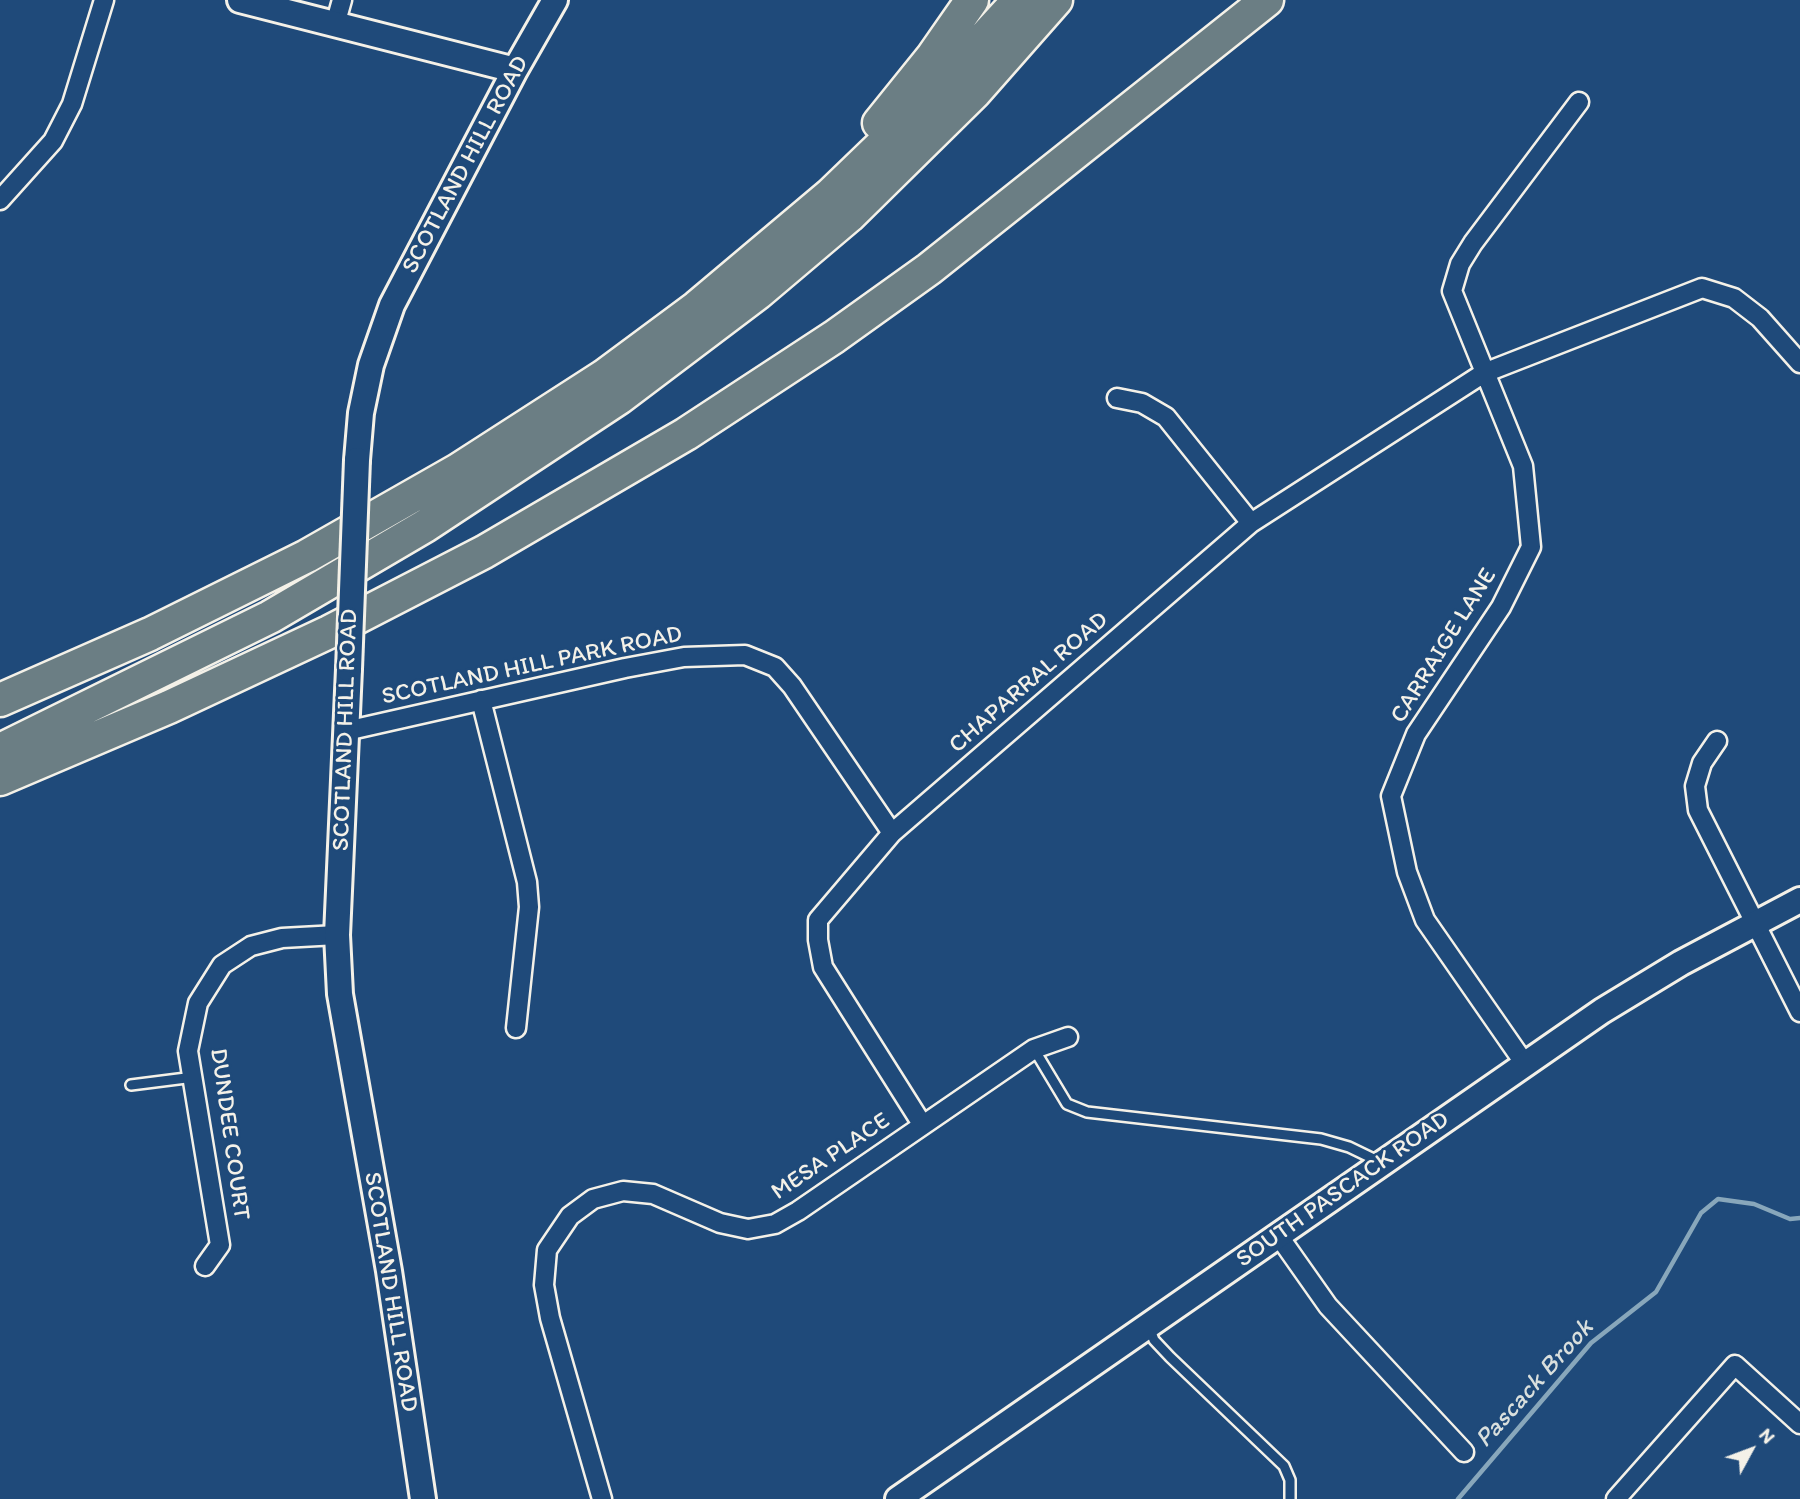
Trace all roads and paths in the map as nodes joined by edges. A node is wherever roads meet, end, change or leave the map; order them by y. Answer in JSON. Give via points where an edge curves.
{"nodes":[{"id":1,"x":104,"y":0,"type":"edge"},
{"id":2,"x":240,"y":0,"type":"edge"},
{"id":3,"x":342,"y":0,"type":"edge"},
{"id":4,"x":555,"y":0,"type":"edge"},
{"id":5,"x":972,"y":0,"type":"edge"},
{"id":6,"x":1019,"y":0,"type":"edge"},
{"id":7,"x":1056,"y":0,"type":"edge"},
{"id":8,"x":1267,"y":0,"type":"edge"},
{"id":9,"x":1286,"y":0,"type":"edge"},
{"id":10,"x":335,"y":25,"type":"junction"},
{"id":11,"x":1202,"y":52,"type":"junction"},
{"id":12,"x":515,"y":70,"type":"junction"},
{"id":13,"x":1578,"y":103,"type":"dead end"},
{"id":14,"x":0,"y":200,"type":"edge"},
{"id":15,"x":651,"y":342,"type":"junction"},
{"id":16,"x":1800,"y":363,"type":"edge"},
{"id":17,"x":1484,"y":373,"type":"junction"},
{"id":18,"x":1117,"y":398,"type":"dead end"},
{"id":19,"x":1251,"y":523,"type":"junction"},
{"id":20,"x":0,"y":700,"type":"edge"},
{"id":21,"x":481,"y":700,"type":"junction"},
{"id":22,"x":346,"y":731,"type":"junction"},
{"id":23,"x":1717,"y":741,"type":"dead end"},
{"id":24,"x":0,"y":750,"type":"edge"},
{"id":25,"x":0,"y":779,"type":"edge"},
{"id":26,"x":892,"y":833,"type":"junction"},
{"id":27,"x":1800,"y":900,"type":"edge"},
{"id":28,"x":1754,"y":924,"type":"junction"},
{"id":29,"x":337,"y":935,"type":"junction"},
{"id":30,"x":1800,"y":1012,"type":"edge"},
{"id":31,"x":516,"y":1028,"type":"dead end"},
{"id":32,"x":1068,"y":1037,"type":"dead end"},
{"id":33,"x":1034,"y":1049,"type":"junction"},
{"id":34,"x":1525,"y":1064,"type":"junction"},
{"id":35,"x":194,"y":1077,"type":"junction"},
{"id":36,"x":131,"y":1085,"type":"dead end"},
{"id":37,"x":922,"y":1124,"type":"junction"},
{"id":38,"x":1382,"y":1163,"type":"junction"},
{"id":39,"x":1278,"y":1235,"type":"junction"},
{"id":40,"x":205,"y":1266,"type":"dead end"},
{"id":41,"x":1148,"y":1325,"type":"junction"},
{"id":42,"x":1800,"y":1424,"type":"edge"},
{"id":43,"x":1464,"y":1452,"type":"dead end"},
{"id":44,"x":422,"y":1499,"type":"edge"},
{"id":45,"x":602,"y":1499,"type":"edge"},
{"id":46,"x":898,"y":1499,"type":"edge"},
{"id":47,"x":1290,"y":1499,"type":"edge"},
{"id":48,"x":1616,"y":1499,"type":"edge"}],
"edges":[{"from":1,"to":14,"type":"street","via":[[72,104],[53,141]]},
{"from":2,"to":10,"type":"street"},
{"from":3,"to":10,"type":"street"},
{"from":4,"to":12,"type":"street","name":"SCOTLAND HILL ROAD"},
{"from":5,"to":15,"type":"highway","via":[[915,80],[861,143]]},
{"from":6,"to":15,"type":"highway","via":[[930,97],[830,195],[743,271]]},
{"from":7,"to":24,"type":"highway","via":[[975,92],[849,216],[740,308],[619,398],[444,514],[270,617]]},
{"from":8,"to":11,"type":"highway"},
{"from":9,"to":11,"type":"highway"},
{"from":10,"to":12,"type":"street"},
{"from":11,"to":25,"type":"highway","via":[[882,304],[607,482],[329,632],[191,698]]},
{"from":12,"to":22,"type":"street","name":"SCOTLAND HILL ROAD","bridge":true,"via":[[392,305],[371,365],[360,413]]},
{"from":13,"to":17,"type":"street","name":"CARRAIGE LANE","via":[[1460,264],[1452,290]]},
{"from":15,"to":20,"type":"highway","via":[[508,439],[360,527],[203,609]]},
{"from":16,"to":17,"type":"street","name":"CHAPARRAL ROAD","via":[[1760,318],[1734,298],[1702,288]]},
{"from":17,"to":19,"type":"street","name":"CHAPARRAL ROAD"},
{"from":17,"to":34,"type":"street","name":"CARRAIGE LANE","via":[[1523,466],[1531,547],[1501,607],[1416,734],[1391,796],[1407,872],[1425,920]]},
{"from":18,"to":19,"type":"street","via":[[1142,403],[1166,417]]},
{"from":19,"to":26,"type":"street","name":"CHAPARRAL ROAD"},
{"from":21,"to":22,"type":"street","name":"SCOTLAND HILL PARK ROAD"},
{"from":21,"to":26,"type":"street","name":"SCOTLAND HILL PARK ROAD","via":[[684,657],[745,655],[775,667],[792,686]]},
{"from":21,"to":31,"type":"street","via":[[527,882],[529,907]]},
{"from":22,"to":29,"type":"street","name":"SCOTLAND HILL ROAD"},
{"from":23,"to":28,"type":"street","via":[[1702,763],[1695,786],[1698,810]]},
{"from":26,"to":37,"type":"street","name":"CHAPARRAL ROAD","via":[[818,920],[818,940],[823,967]]},
{"from":27,"to":28,"type":"street","name":"SOUTH PASCACK ROAD"},
{"from":28,"to":30,"type":"street"},
{"from":28,"to":34,"type":"street","name":"SOUTH PASCACK ROAD","via":[[1636,990]]},
{"from":29,"to":35,"type":"street","name":"DUNDEE COURT","via":[[282,938],[251,946],[222,965],[198,1003],[188,1051]]},
{"from":29,"to":44,"type":"street","name":"SCOTLAND HILL ROAD","via":[[348,1044],[389,1271]]},
{"from":32,"to":33,"type":"street","name":"MESA PLACE"},
{"from":33,"to":37,"type":"street","name":"MESA PLACE"},
{"from":33,"to":38,"type":"lane","via":[[1067,1104],[1087,1112],[1321,1139]]},
{"from":34,"to":38,"type":"street","name":"SOUTH PASCACK ROAD"},
{"from":35,"to":36,"type":"lane"},
{"from":35,"to":40,"type":"street","name":"DUNDEE COURT","via":[[220,1245]]},
{"from":37,"to":45,"type":"street","name":"MESA PLACE","via":[[775,1224],[748,1229],[720,1223],[653,1194],[623,1191],[593,1199],[570,1216],[547,1250],[544,1285]]},
{"from":38,"to":39,"type":"street","name":"SOUTH PASCACK ROAD"},
{"from":39,"to":41,"type":"street","name":"SOUTH PASCACK ROAD"},
{"from":39,"to":43,"type":"street","via":[[1328,1306]]},
{"from":41,"to":46,"type":"street","name":"SOUTH PASCACK ROAD"},
{"from":41,"to":47,"type":"lane","via":[[1154,1340],[1170,1357],[1284,1466]]},
{"from":42,"to":48,"type":"street","via":[[1735,1366]]}]}
